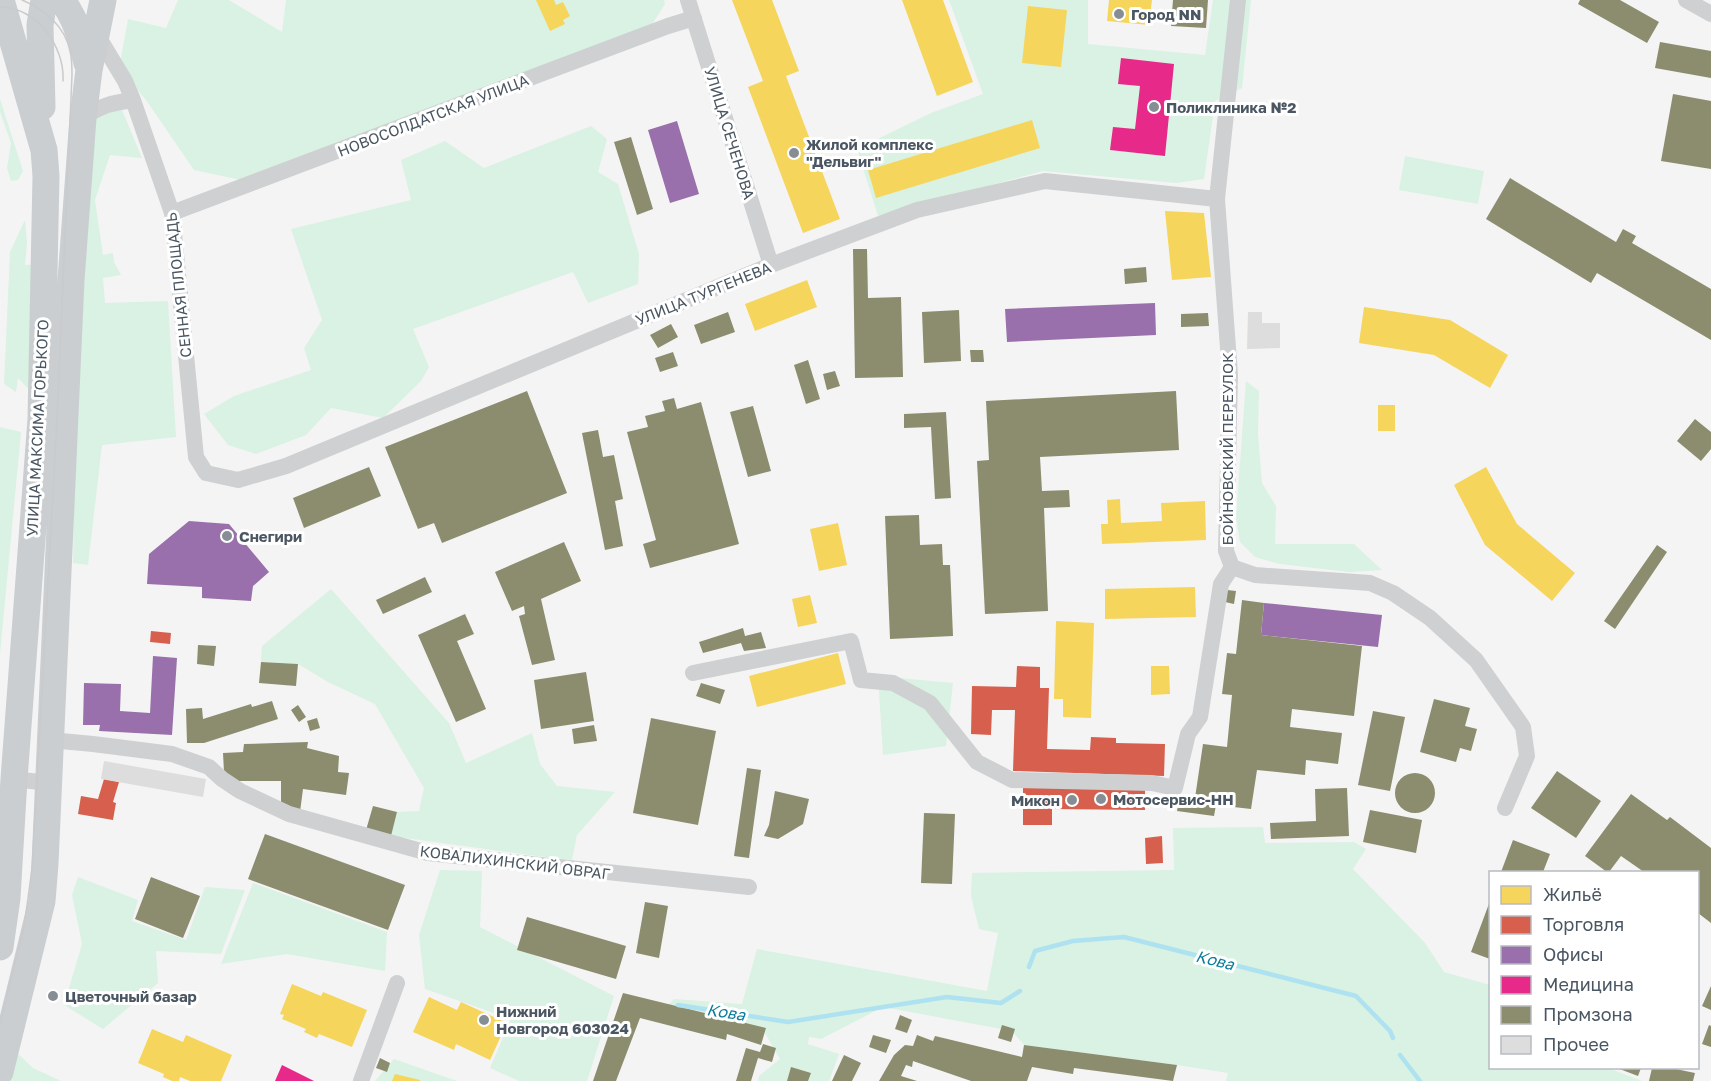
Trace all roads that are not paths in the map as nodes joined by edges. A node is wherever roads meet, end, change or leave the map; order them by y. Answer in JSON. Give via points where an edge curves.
{"nodes":[{"id":1,"x":1,"y":0,"type":"edge"},
{"id":2,"x":44,"y":0,"type":"edge"},
{"id":3,"x":62,"y":0,"type":"edge"},
{"id":4,"x":103,"y":0,"type":"edge"},
{"id":5,"x":688,"y":0,"type":"edge"},
{"id":6,"x":1238,"y":0,"type":"edge"},
{"id":7,"x":1686,"y":0,"type":"edge"},
{"id":8,"x":1711,"y":14,"type":"edge"},
{"id":9,"x":694,"y":18,"type":"junction"},
{"id":10,"x":96,"y":33,"type":"junction"},
{"id":11,"x":89,"y":70,"type":"junction"},
{"id":12,"x":133,"y":100,"type":"junction"},
{"id":13,"x":83,"y":118,"type":"junction"},
{"id":14,"x":44,"y":150,"type":"junction"},
{"id":15,"x":1217,"y":199,"type":"junction"},
{"id":16,"x":172,"y":213,"type":"junction"},
{"id":17,"x":771,"y":265,"type":"junction"},
{"id":18,"x":206,"y":472,"type":"joint"},
{"id":19,"x":1232,"y":567,"type":"junction"},
{"id":20,"x":693,"y":673,"type":"dead end"},
{"id":21,"x":50,"y":740,"type":"junction"},
{"id":22,"x":14,"y":779,"type":"junction"},
{"id":23,"x":48,"y":783,"type":"junction"},
{"id":24,"x":1505,"y":807,"type":"dead end"},
{"id":25,"x":749,"y":887,"type":"dead end"},
{"id":26,"x":0,"y":948,"type":"edge"},
{"id":27,"x":397,"y":983,"type":"dead end"},
{"id":28,"x":0,"y":1072,"type":"edge"},
{"id":29,"x":361,"y":1081,"type":"edge"}],
"edges":[{"from":1,"to":14,"type":"main road","name":"УЛИЦА МАКСИМА ГОРЬКОГО"},
{"from":2,"to":14,"type":"main road","via":[[40,25]]},
{"from":3,"to":11,"type":"main road","name":"УЛИЦА МАКСИМА ГОРЬКОГО","via":[[80,34]]},
{"from":4,"to":10,"type":"main road","name":"УЛИЦА МАКСИМА ГОРЬКОГО"},
{"from":5,"to":9,"type":"street","name":"УЛИЦА СЕЧЕНОВА"},
{"from":6,"to":15,"type":"street","name":"БОЙНОВСКИЙ ПЕРЕУЛОК"},
{"from":7,"to":8,"type":"street"},
{"from":9,"to":16,"type":"street","name":"НОВОСОЛДАТСКАЯ УЛИЦА"},
{"from":9,"to":17,"type":"street","name":"УЛИЦА СЕЧЕНОВА"},
{"from":10,"to":11,"type":"main road","name":"УЛИЦА МАКСИМА ГОРЬКОГО"},
{"from":10,"to":12,"type":"street","name":"СЕННАЯ ПЛОЩАДЬ"},
{"from":11,"to":13,"type":"main road","name":"УЛИЦА МАКСИМА ГОРЬКОГО"},
{"from":12,"to":13,"type":"street","via":[[99,107]]},
{"from":12,"to":16,"type":"street","name":"СЕННАЯ ПЛОЩАДЬ"},
{"from":13,"to":21,"type":"main road","name":"УЛИЦА МАКСИМА ГОРЬКОГО","via":[[71,280]]},
{"from":14,"to":22,"type":"main road","name":"УЛИЦА МАКСИМА ГОРЬКОГО","via":[[41,419]]},
{"from":15,"to":17,"type":"street","name":"УЛИЦА ТУРГЕНЕВА","via":[[1045,181],[917,210]]},
{"from":15,"to":19,"type":"street","name":"БОЙНОВСКИЙ ПЕРЕУЛОК","via":[[1230,375],[1226,551]]},
{"from":16,"to":18,"type":"street","name":"СЕННАЯ ПЛОЩАДЬ","via":[[196,457]]},
{"from":17,"to":18,"type":"street","name":"УЛИЦА ТУРГЕНЕВА","via":[[286,466],[238,480]]},
{"from":19,"to":20,"type":"street","via":[[1221,584],[1200,717],[1188,734],[1175,788],[1152,783],[1012,780],[977,762],[930,703],[893,683],[861,680],[851,641]]},
{"from":19,"to":24,"type":"street","name":"БОЙНОВСКИЙ ПЕРЕУЛОК","via":[[1255,575],[1370,584],[1393,593],[1430,618],[1476,660],[1522,727],[1527,756]]},
{"from":21,"to":23,"type":"main road","name":"УЛИЦА МАКСИМА ГОРЬКОГО"},
{"from":21,"to":25,"type":"street","name":"КОВАЛИХИНСКИЙ ОВРАГ","via":[[172,754],[209,767],[240,791],[289,814],[428,853]]},
{"from":22,"to":23,"type":"street"},
{"from":22,"to":26,"type":"main road","name":"УЛИЦА МАКСИМА ГОРЬКОГО"},
{"from":23,"to":28,"type":"main road","name":"УЛИЦА МАКСИМА ГОРЬКОГО","via":[[42,901]]},
{"from":27,"to":29,"type":"street"}]}
